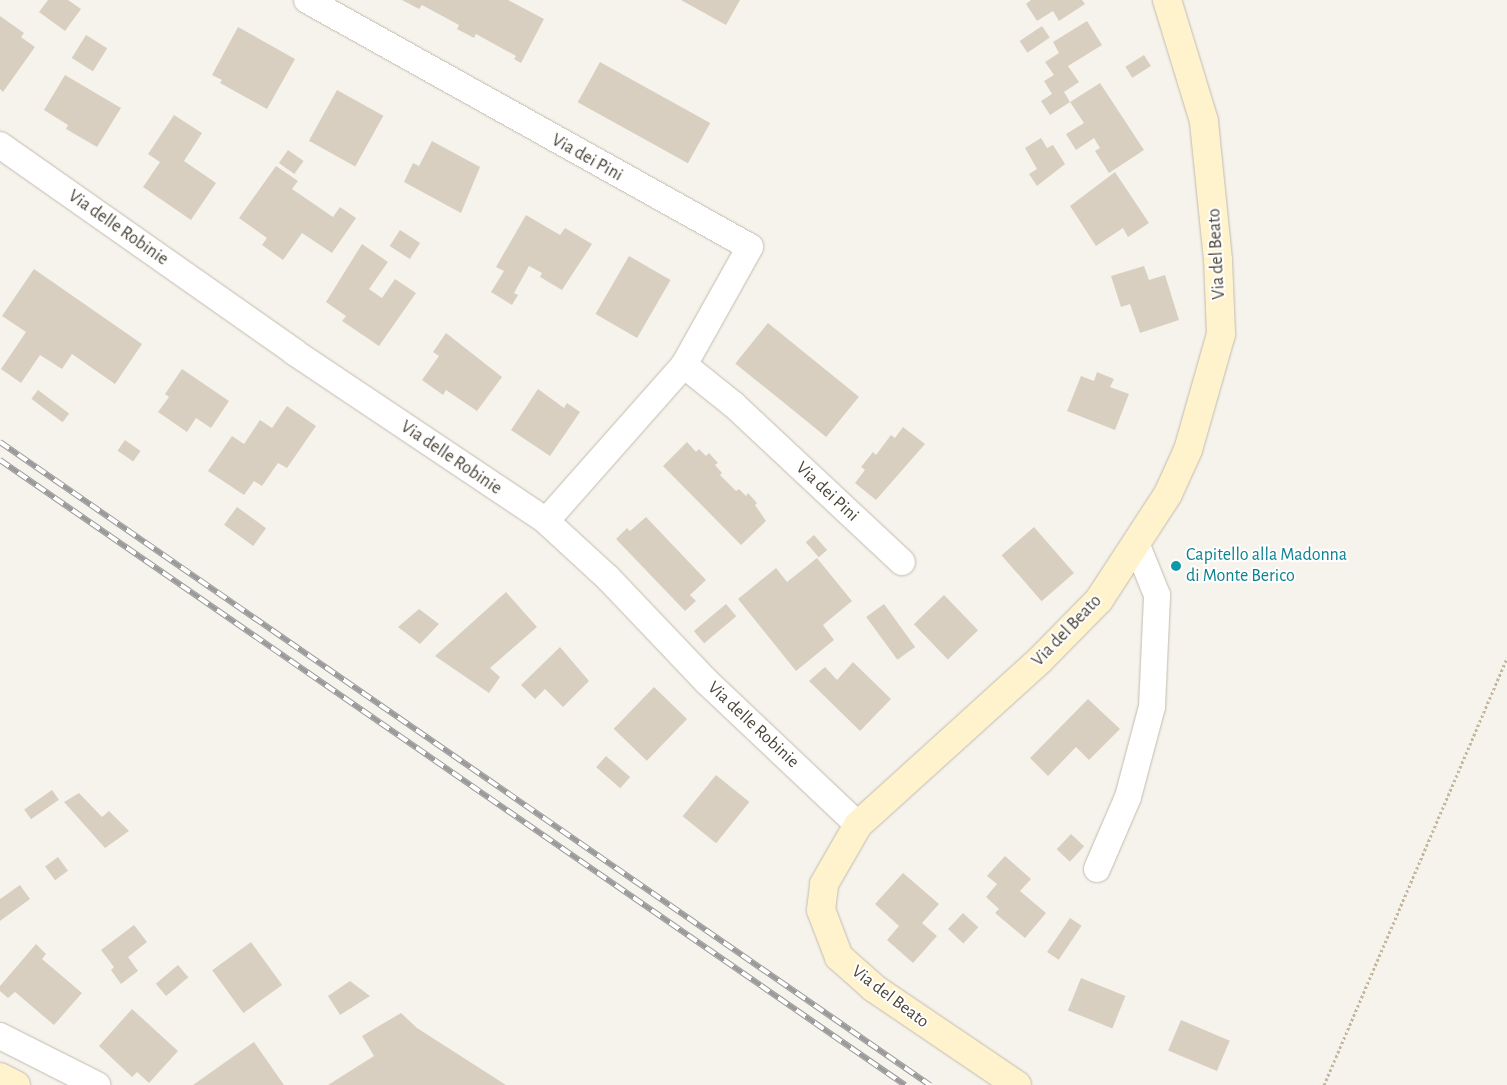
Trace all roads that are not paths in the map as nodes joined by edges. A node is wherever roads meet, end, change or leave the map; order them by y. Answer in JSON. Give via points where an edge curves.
{"nodes":[{"id":1,"x":307,"y":0,"type":"edge"},
{"id":2,"x":1166,"y":0,"type":"edge"},
{"id":3,"x":0,"y":145,"type":"edge"},
{"id":4,"x":684,"y":365,"type":"junction"},
{"id":5,"x":546,"y":521,"type":"junction"},
{"id":6,"x":1136,"y":543,"type":"junction"},
{"id":7,"x":902,"y":562,"type":"dead end"},
{"id":8,"x":858,"y":825,"type":"junction"},
{"id":9,"x":1097,"y":869,"type":"dead end"},
{"id":10,"x":0,"y":1036,"type":"edge"},
{"id":11,"x":0,"y":1077,"type":"edge"},
{"id":12,"x":16,"y":1085,"type":"edge"},
{"id":13,"x":97,"y":1085,"type":"edge"},
{"id":14,"x":1017,"y":1085,"type":"edge"}],
"edges":[{"from":1,"to":4,"type":"street","name":"Via dei Pini","via":[[750,247]]},
{"from":2,"to":6,"type":"street","name":"Via del Beato","via":[[1204,121],[1214,196],[1221,334],[1188,450],[1168,494]]},
{"from":3,"to":5,"type":"street","name":"Via delle Robinie","via":[[294,352]]},
{"from":4,"to":5,"type":"street","name":"Via dei Pini"},
{"from":4,"to":7,"type":"street","name":"Via dei Pini","via":[[734,405]]},
{"from":5,"to":8,"type":"street","name":"Via delle Robinie","via":[[608,578],[707,682]]},
{"from":6,"to":8,"type":"street","name":"Via del Beato","via":[[1100,600],[1040,660]]},
{"from":6,"to":9,"type":"street","via":[[1157,595],[1152,707],[1128,797]]},
{"from":8,"to":14,"type":"street","name":"Via del Beato","via":[[824,884],[821,910],[840,957],[874,988]]},
{"from":10,"to":13,"type":"street"},
{"from":11,"to":12,"type":"street"}]}
